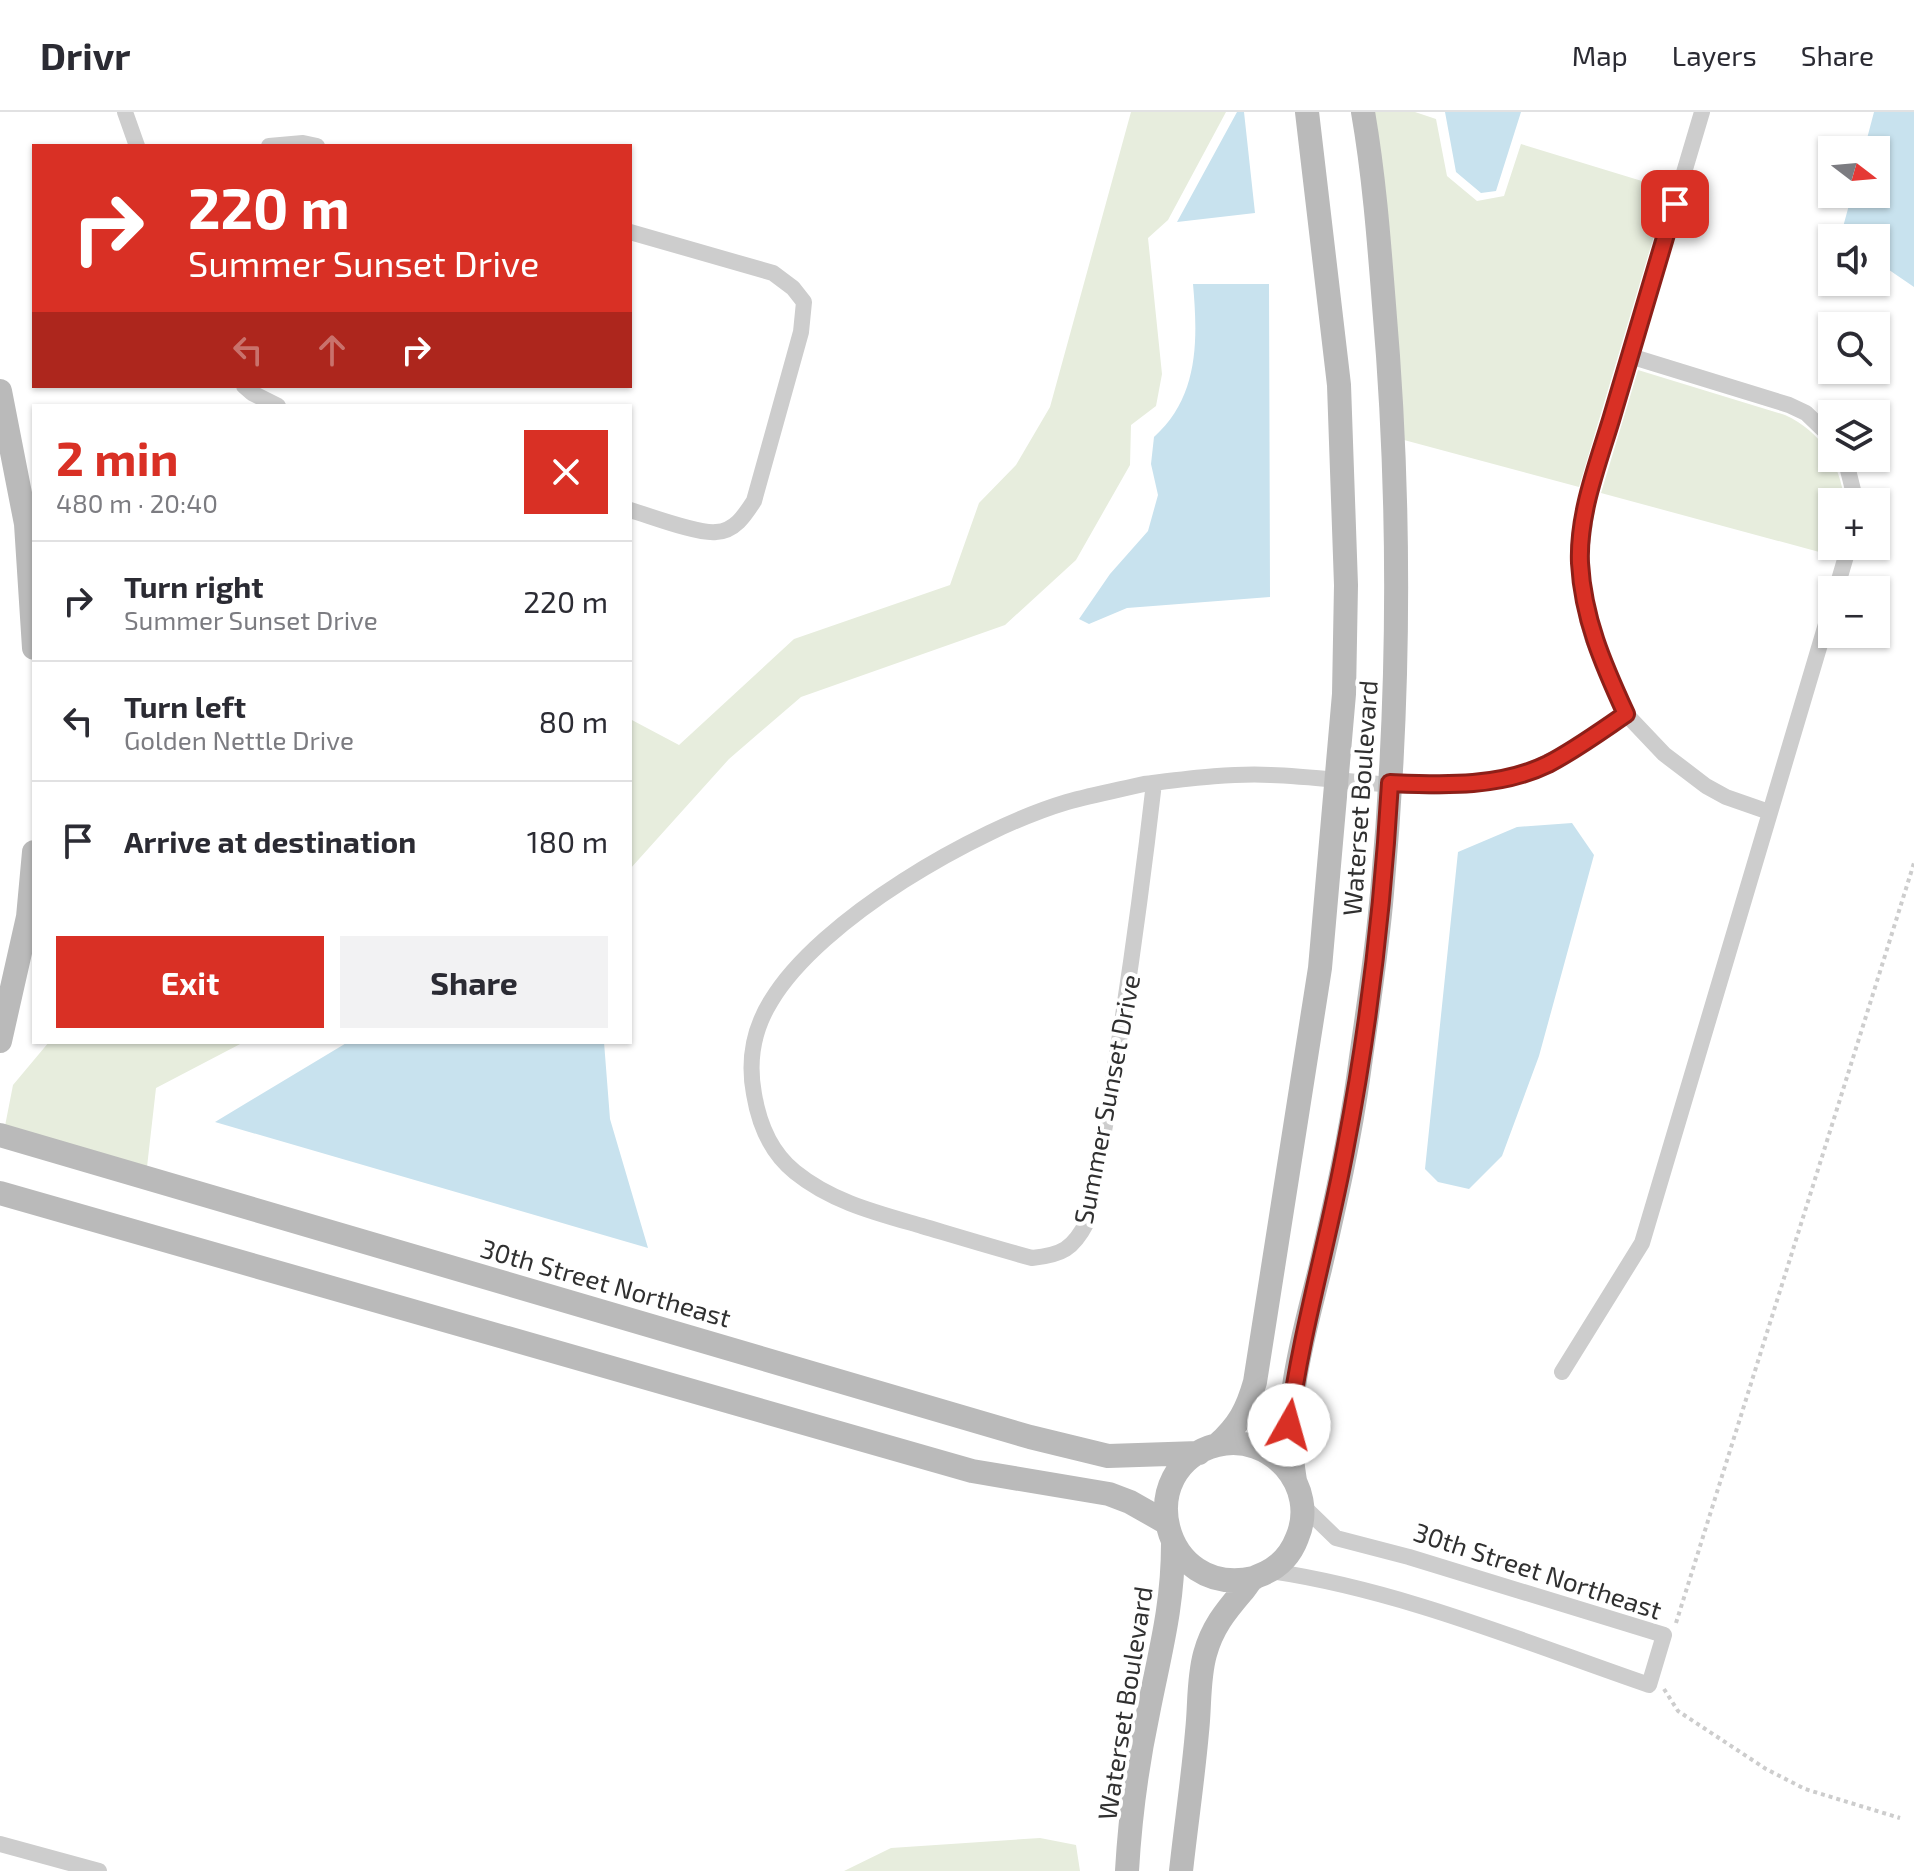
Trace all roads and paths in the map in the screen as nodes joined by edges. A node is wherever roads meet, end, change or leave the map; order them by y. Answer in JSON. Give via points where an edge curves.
{"nodes":[{"id":1,"x":125,"y":112,"type":"edge"},
{"id":2,"x":1307,"y":112,"type":"edge"},
{"id":3,"x":1363,"y":112,"type":"edge"},
{"id":4,"x":1702,"y":112,"type":"edge"},
{"id":5,"x":136,"y":144,"type":"edge"},
{"id":6,"x":632,"y":233,"type":"edge"},
{"id":7,"x":1630,"y":356,"type":"junction"},
{"id":8,"x":247,"y":388,"type":"edge"},
{"id":9,"x":0,"y":391,"type":"edge"},
{"id":10,"x":275,"y":404,"type":"edge"},
{"id":11,"x":1818,"y":425,"type":"edge"},
{"id":12,"x":632,"y":511,"type":"edge"},
{"id":13,"x":32,"y":617,"type":"edge"},
{"id":14,"x":1819,"y":648,"type":"edge"},
{"id":15,"x":1626,"y":714,"type":"junction"},
{"id":16,"x":1338,"y":779,"type":"junction"},
{"id":17,"x":1154,"y":783,"type":"junction"},
{"id":18,"x":1390,"y":783,"type":"junction"},
{"id":19,"x":1769,"y":812,"type":"junction"},
{"id":20,"x":1914,"y":863,"type":"edge"},
{"id":21,"x":32,"y":874,"type":"edge"},
{"id":22,"x":0,"y":1041,"type":"edge"},
{"id":23,"x":0,"y":1135,"type":"edge"},
{"id":24,"x":0,"y":1193,"type":"edge"},
{"id":25,"x":1562,"y":1372,"type":"dead end"},
{"id":26,"x":1208,"y":1449,"type":"junction"},
{"id":27,"x":1295,"y":1481,"type":"junction"},
{"id":28,"x":1303,"y":1506,"type":"junction"},
{"id":29,"x":1170,"y":1533,"type":"junction"},
{"id":30,"x":1262,"y":1574,"type":"junction"},
{"id":31,"x":1675,"y":1627,"type":"dead end"},
{"id":32,"x":1662,"y":1686,"type":"dead end"},
{"id":33,"x":1900,"y":1818,"type":"dead end"},
{"id":34,"x":0,"y":1844,"type":"edge"},
{"id":35,"x":99,"y":1871,"type":"edge"},
{"id":36,"x":1127,"y":1871,"type":"edge"},
{"id":37,"x":1181,"y":1871,"type":"edge"}],
"edges":[{"from":1,"to":5,"type":"street"},
{"from":2,"to":16,"type":"street","name":"Waterset Boulevard","via":[[1339,385],[1346,585]]},
{"from":3,"to":18,"type":"street","name":"Waterset Boulevard","via":[[1380,251],[1395,471]]},
{"from":4,"to":7,"type":"street"},
{"from":6,"to":12,"type":"street","via":[[773,273],[804,302],[801,332],[759,486],[743,519],[716,532]]},
{"from":7,"to":11,"type":"street","via":[[1789,405]]},
{"from":7,"to":15,"type":"street","via":[[1589,492],[1580,560],[1593,640]]},
{"from":8,"to":10,"type":"street"},
{"from":9,"to":13,"type":"street","via":[[26,524]]},
{"from":14,"to":19,"type":"street"},
{"from":15,"to":18,"type":"street","name":"Summer Sunset Drive","via":[[1546,764],[1501,779],[1463,785]]},
{"from":15,"to":19,"type":"street","via":[[1664,754],[1706,786]]},
{"from":16,"to":17,"type":"street","name":"Summer Sunset Drive","via":[[1269,775]]},
{"from":16,"to":18,"type":"street","name":"Summer Sunset Drive"},
{"from":16,"to":26,"type":"street","name":"Waterset Boulevard","via":[[1320,968],[1255,1382],[1248,1408],[1233,1430]]},
{"from":17,"to":17,"type":"street","name":"Summer Sunset Drive","via":[[1120,1045],[1087,1222],[1076,1242],[1053,1256],[1032,1258],[868,1210],[827,1195],[792,1171],[759,1120],[751,1052],[771,1000],[802,962],[915,873],[1001,827],[1066,802]]},
{"from":18,"to":27,"type":"street","name":"Waterset Boulevard","via":[[1382,898],[1359,1077],[1295,1375],[1289,1425]]},
{"from":19,"to":25,"type":"street","via":[[1642,1243]]},
{"from":20,"to":31,"type":"path"},
{"from":21,"to":22,"type":"street","via":[[28,917]]},
{"from":23,"to":26,"type":"street","name":"30th Street Northeast","via":[[1042,1440],[1108,1456]]},
{"from":24,"to":29,"type":"street","via":[[972,1471],[1109,1494],[1130,1502]]},
{"from":26,"to":27,"type":"street","via":[[1243,1444],[1268,1452]]},
{"from":26,"to":29,"type":"street","via":[[1175,1478],[1167,1500]]},
{"from":27,"to":28,"type":"street"},
{"from":28,"to":30,"type":"street","via":[[1289,1554]]},
{"from":28,"to":30,"type":"street","name":"30th Street Northeast","via":[[1336,1538],[1664,1635],[1649,1685],[1409,1602],[1326,1579]]},
{"from":29,"to":30,"type":"street","via":[[1180,1555],[1201,1573],[1227,1581]]},
{"from":29,"to":36,"type":"street","name":"Waterset Boulevard","via":[[1171,1599],[1138,1764]]},
{"from":30,"to":37,"type":"street","via":[[1220,1618],[1204,1656]]},
{"from":32,"to":33,"type":"path","via":[[1678,1711],[1766,1769],[1805,1789]]},
{"from":34,"to":35,"type":"street"}]}
